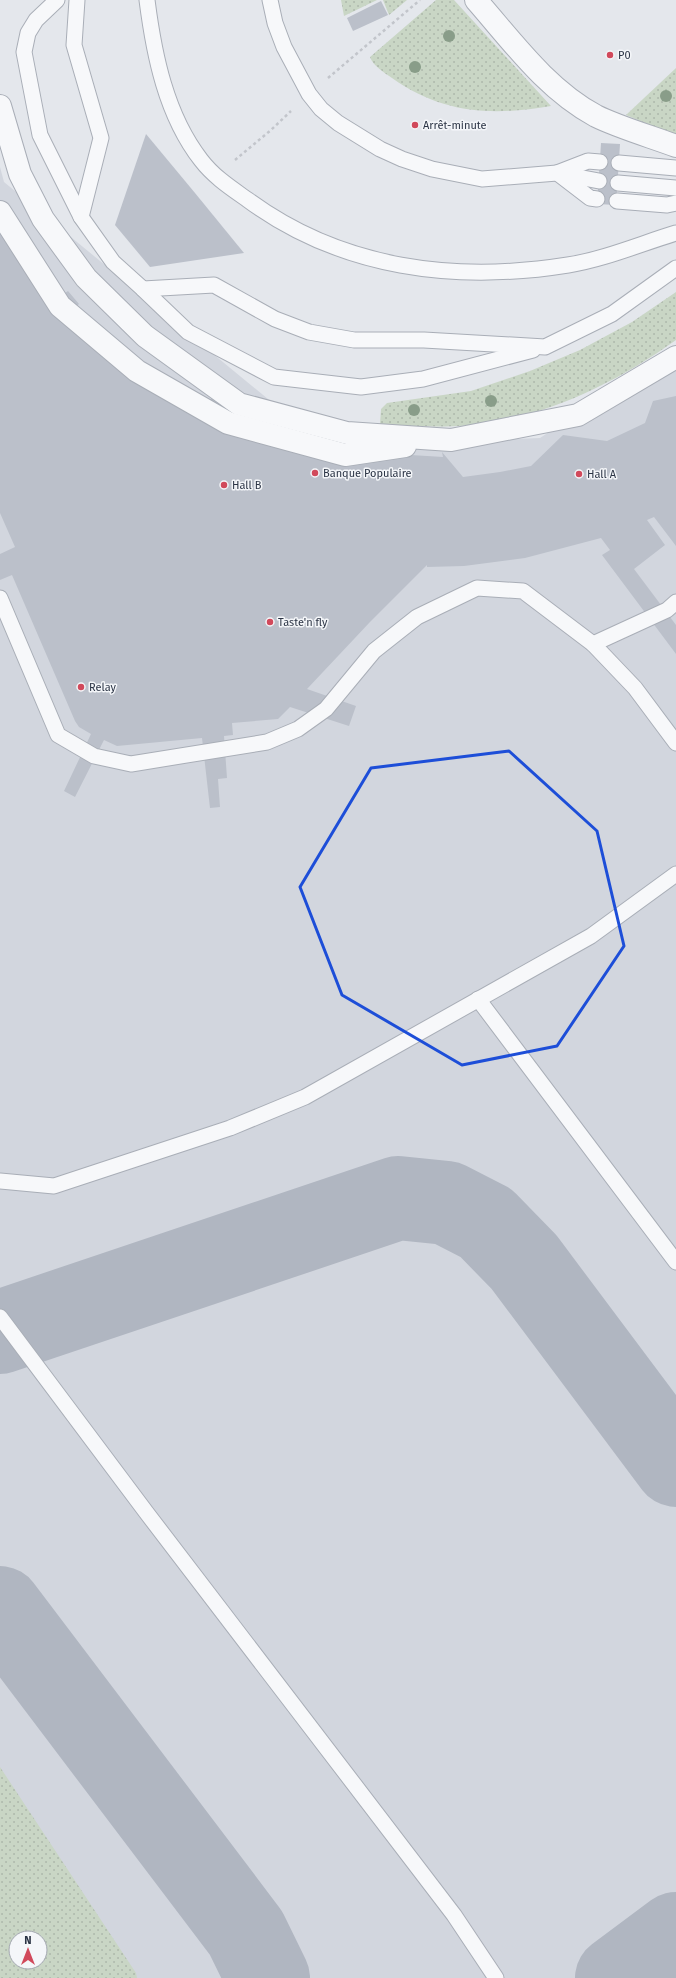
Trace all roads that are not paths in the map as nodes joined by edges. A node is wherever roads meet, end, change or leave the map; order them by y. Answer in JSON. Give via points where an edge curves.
{"nodes":[{"id":1,"x":57,"y":0,"type":"edge"},
{"id":2,"x":77,"y":0,"type":"edge"},
{"id":3,"x":147,"y":0,"type":"edge"},
{"id":4,"x":270,"y":0,"type":"edge"},
{"id":5,"x":476,"y":0,"type":"edge"},
{"id":6,"x":0,"y":106,"type":"edge"},
{"id":7,"x":676,"y":146,"type":"edge"},
{"id":8,"x":600,"y":162,"type":"dead end"},
{"id":9,"x":619,"y":164,"type":"dead end"},
{"id":10,"x":676,"y":168,"type":"edge"},
{"id":11,"x":557,"y":173,"type":"junction"},
{"id":12,"x":599,"y":181,"type":"dead end"},
{"id":13,"x":618,"y":183,"type":"dead end"},
{"id":14,"x":676,"y":188,"type":"edge"},
{"id":15,"x":598,"y":199,"type":"dead end"},
{"id":16,"x":617,"y":201,"type":"dead end"},
{"id":17,"x":676,"y":202,"type":"edge"},
{"id":18,"x":0,"y":212,"type":"edge"},
{"id":19,"x":81,"y":217,"type":"junction"},
{"id":20,"x":676,"y":233,"type":"edge"},
{"id":21,"x":676,"y":268,"type":"edge"},
{"id":22,"x":143,"y":289,"type":"junction"},
{"id":23,"x":545,"y":347,"type":"junction"},
{"id":24,"x":676,"y":357,"type":"edge"},
{"id":25,"x":451,"y":440,"type":"junction"},
{"id":26,"x":0,"y":598,"type":"edge"},
{"id":27,"x":676,"y":602,"type":"edge"},
{"id":28,"x":593,"y":644,"type":"junction"},
{"id":29,"x":676,"y":743,"type":"edge"},
{"id":30,"x":676,"y":874,"type":"edge"},
{"id":31,"x":478,"y":999,"type":"junction"},
{"id":32,"x":0,"y":1181,"type":"edge"},
{"id":33,"x":676,"y":1262,"type":"edge"},
{"id":34,"x":0,"y":1316,"type":"edge"},
{"id":35,"x":496,"y":1978,"type":"edge"}],
"edges":[{"from":1,"to":19,"type":"lane","via":[[36,20],[28,33],[24,52],[40,136]]},
{"from":2,"to":19,"type":"lane","via":[[74,45],[101,138]]},
{"from":3,"to":20,"type":"lane","via":[[172,111],[201,160],[215,176],[265,213],[316,240],[348,253],[406,267],[444,272],[484,273],[568,265]]},
{"from":4,"to":11,"type":"lane","via":[[284,48],[309,94],[321,109],[338,123],[380,149],[432,169],[482,179]]},
{"from":5,"to":7,"type":"street","via":[[548,81],[573,102],[597,116]]},
{"from":6,"to":25,"type":"street","via":[[20,174],[43,219],[86,278],[151,341],[239,404],[347,433]]},
{"from":8,"to":11,"type":"lane","via":[[588,161]]},
{"from":9,"to":10,"type":"lane"},
{"from":11,"to":12,"type":"lane"},
{"from":11,"to":15,"type":"lane","via":[[590,198]]},
{"from":13,"to":14,"type":"lane"},
{"from":16,"to":17,"type":"lane","via":[[668,205]]},
{"from":18,"to":25,"type":"street","via":[[60,306],[137,371],[228,423],[345,454]]},
{"from":19,"to":22,"type":"lane","via":[[113,262]]},
{"from":21,"to":23,"type":"lane","via":[[612,314]]},
{"from":22,"to":23,"type":"lane","via":[[214,285],[275,319],[309,332],[354,340],[424,340]]},
{"from":22,"to":23,"type":"lane","via":[[188,332],[274,377],[360,387],[423,379]]},
{"from":24,"to":25,"type":"street","via":[[578,415]]},
{"from":26,"to":28,"type":"lane","via":[[58,735],[94,756],[131,764],[267,742],[298,730],[326,709],[374,651],[417,617],[477,588],[523,591]]},
{"from":27,"to":28,"type":"lane","via":[[668,610]]},
{"from":28,"to":29,"type":"lane","via":[[636,688]]},
{"from":30,"to":31,"type":"lane","via":[[591,936]]},
{"from":31,"to":32,"type":"lane","via":[[305,1097],[230,1128],[54,1186]]},
{"from":31,"to":33,"type":"lane"},
{"from":34,"to":35,"type":"lane","via":[[146,1512],[454,1915]]}]}
